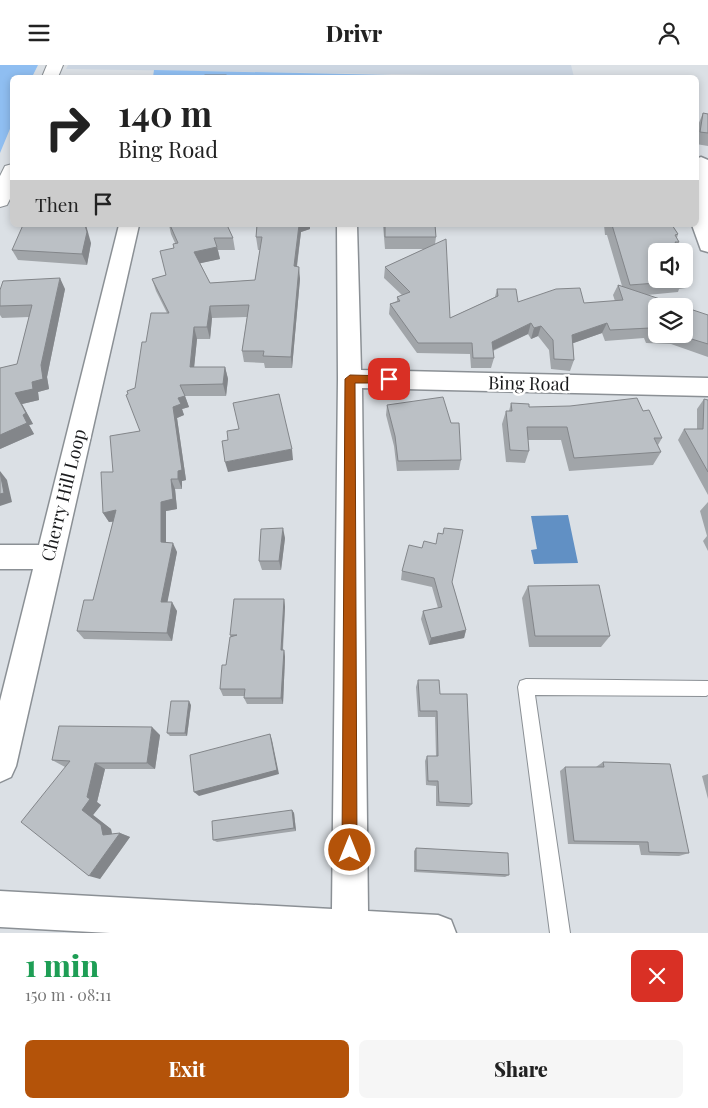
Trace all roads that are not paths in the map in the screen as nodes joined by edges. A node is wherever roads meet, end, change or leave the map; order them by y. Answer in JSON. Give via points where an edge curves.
{"nodes":[{"id":1,"x":702,"y":163,"type":"edge"},
{"id":2,"x":10,"y":175,"type":"edge"},
{"id":3,"x":0,"y":201,"type":"edge"},
{"id":4,"x":128,"y":227,"type":"edge"},
{"id":5,"x":346,"y":227,"type":"edge"},
{"id":6,"x":708,"y":245,"type":"edge"},
{"id":7,"x":350,"y":379,"type":"junction"},
{"id":8,"x":708,"y":387,"type":"edge"},
{"id":9,"x":0,"y":557,"type":"edge"},
{"id":10,"x":48,"y":557,"type":"junction"},
{"id":11,"x":706,"y":688,"type":"dead end"},
{"id":12,"x":0,"y":766,"type":"edge"},
{"id":13,"x":0,"y":909,"type":"edge"},
{"id":14,"x":350,"y":929,"type":"junction"},
{"id":15,"x":438,"y":933,"type":"edge"},
{"id":16,"x":560,"y":933,"type":"edge"}],
"edges":[{"from":1,"to":6,"type":"street","via":[[699,217]]},
{"from":2,"to":3,"type":"street"},
{"from":4,"to":10,"type":"street","name":"Cherry Hill Loop"},
{"from":5,"to":7,"type":"street"},
{"from":7,"to":8,"type":"street","name":"Bing Road"},
{"from":7,"to":14,"type":"street"},
{"from":9,"to":10,"type":"street"},
{"from":10,"to":12,"type":"street","name":"Cherry Hill Loop"},
{"from":11,"to":16,"type":"lane","via":[[526,687]]},
{"from":13,"to":14,"type":"street"},
{"from":14,"to":15,"type":"street"}]}
